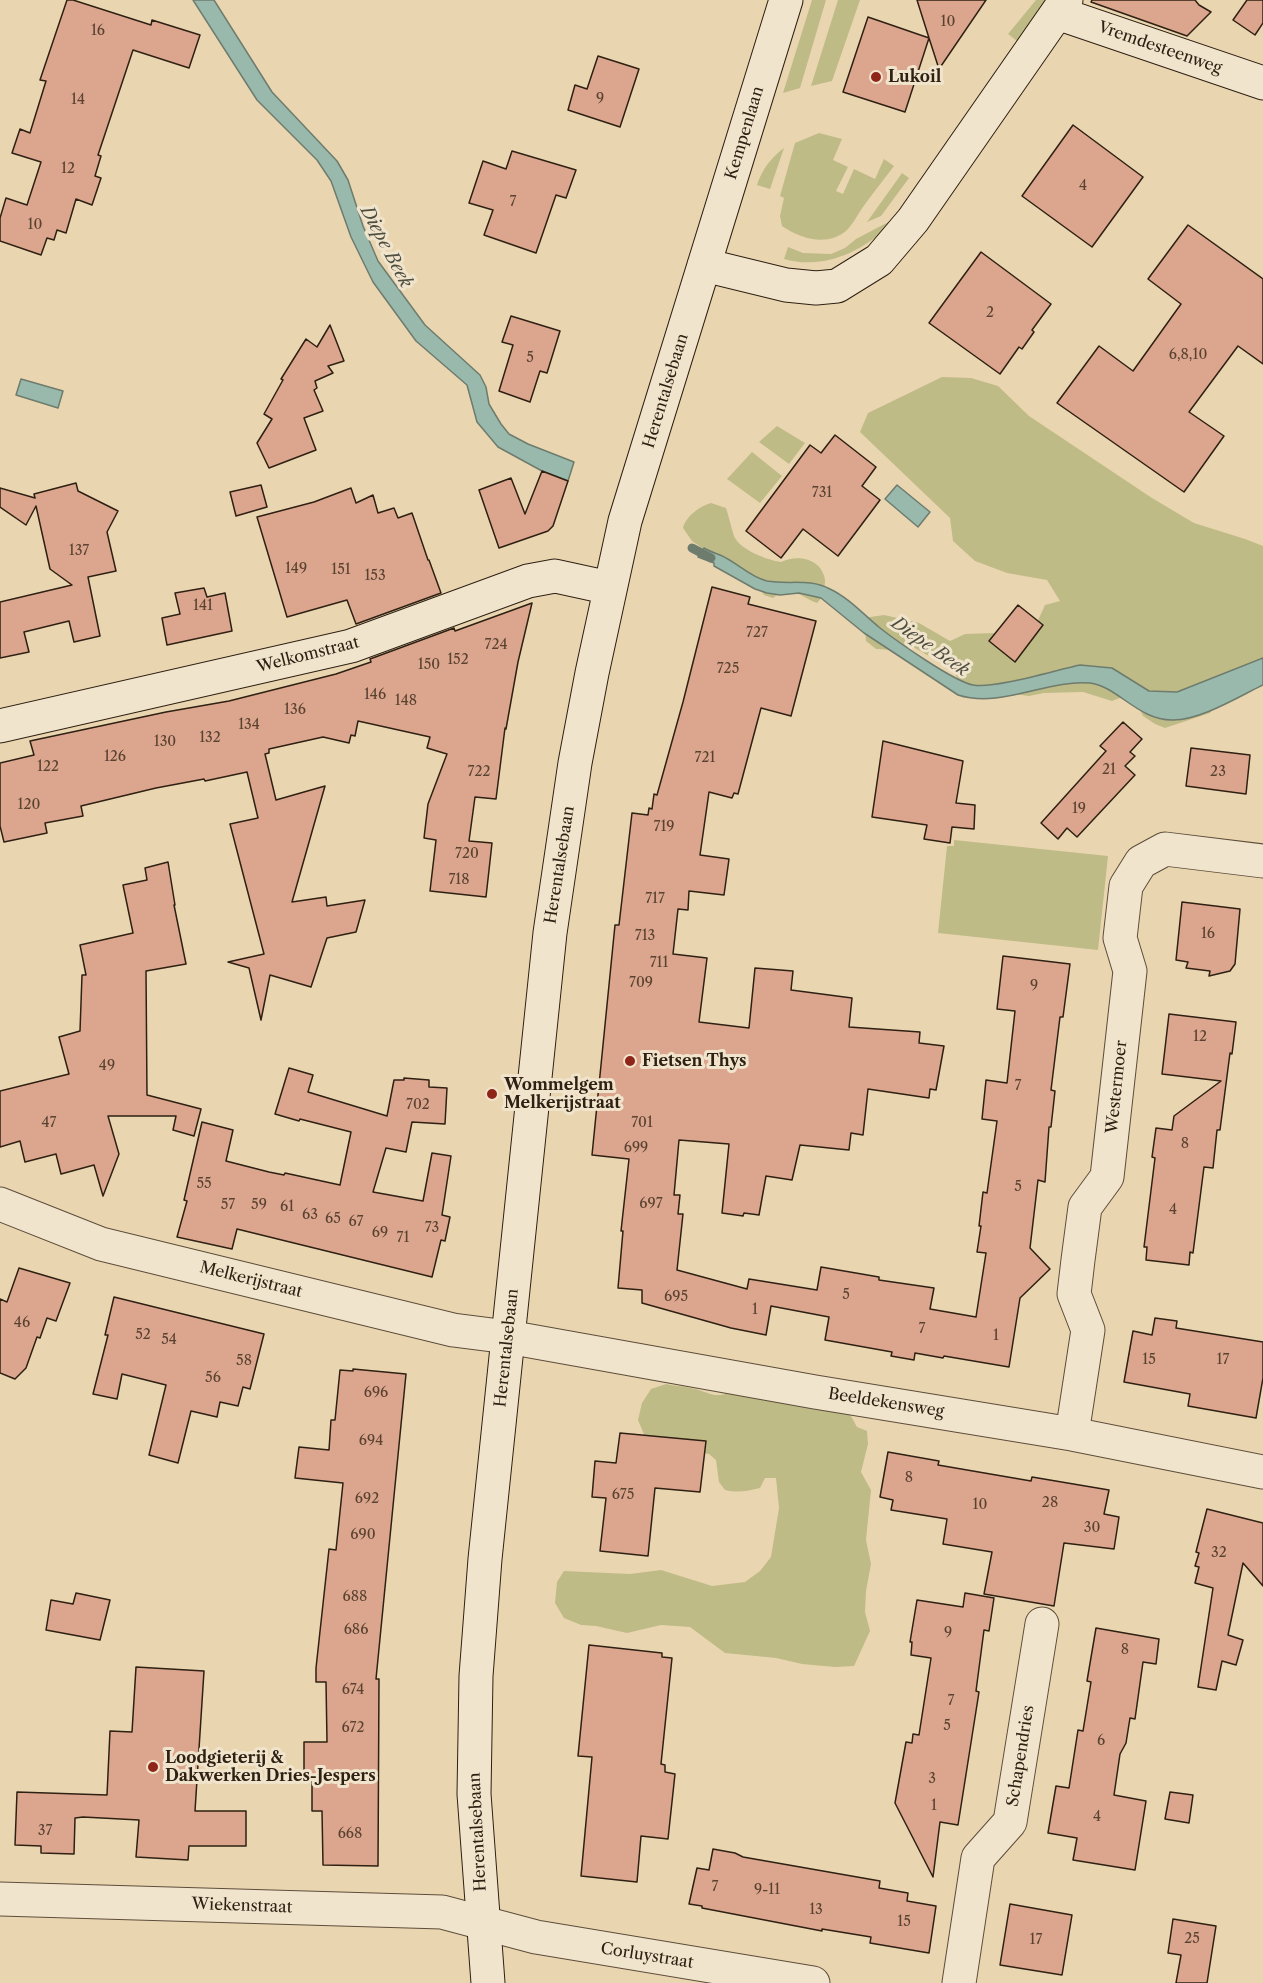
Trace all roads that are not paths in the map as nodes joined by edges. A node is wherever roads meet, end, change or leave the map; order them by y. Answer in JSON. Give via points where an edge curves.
{"nodes":[{"id":1,"x":786,"y":0,"type":"edge"},
{"id":2,"x":1061,"y":6,"type":"edge"},
{"id":3,"x":1263,"y":83,"type":"edge"},
{"id":4,"x":704,"y":265,"type":"junction"},
{"id":5,"x":610,"y":588,"type":"junction"},
{"id":6,"x":0,"y":726,"type":"edge"},
{"id":7,"x":1263,"y":861,"type":"edge"},
{"id":8,"x":0,"y":1204,"type":"edge"},
{"id":9,"x":508,"y":1337,"type":"junction"},
{"id":10,"x":1071,"y":1434,"type":"junction"},
{"id":11,"x":1263,"y":1472,"type":"edge"},
{"id":12,"x":1042,"y":1624,"type":"dead end"},
{"id":13,"x":0,"y":1899,"type":"edge"},
{"id":14,"x":483,"y":1923,"type":"junction"},
{"id":15,"x":488,"y":1983,"type":"edge"},
{"id":16,"x":813,"y":1983,"type":"edge"},
{"id":17,"x":959,"y":1983,"type":"edge"}],
"edges":[{"from":1,"to":4,"type":"street","name":"Kempenlaan"},
{"from":2,"to":3,"type":"street","name":"Vremdesteenweg"},
{"from":2,"to":4,"type":"street","via":[[913,220],[879,260],[837,286],[816,288],[786,285]]},
{"from":4,"to":5,"type":"street","name":"Herentalsebaan","via":[[625,521]]},
{"from":5,"to":6,"type":"street","name":"Welkomstraat","via":[[555,576],[528,581],[351,646]]},
{"from":5,"to":9,"type":"street","name":"Herentalsebaan","via":[[575,763],[550,933]]},
{"from":7,"to":10,"type":"street","name":"Westermoer","via":[[1165,849],[1141,862],[1126,885],[1120,938],[1130,971],[1107,1177],[1085,1207],[1078,1260],[1074,1294],[1088,1330]]},
{"from":8,"to":9,"type":"street","name":"Melkerijstraat","via":[[101,1244],[453,1330]]},
{"from":9,"to":10,"type":"street","name":"Beeldekensweg"},
{"from":9,"to":14,"type":"street","name":"Herentalsebaan","via":[[476,1676],[474,1794]]},
{"from":10,"to":11,"type":"street","name":"Beeldekensweg"},
{"from":12,"to":17,"type":"street","name":"Schapendries","via":[[1010,1822],[978,1858]]},
{"from":13,"to":14,"type":"street","name":"Wiekenstraat","via":[[442,1912]]},
{"from":14,"to":15,"type":"street","name":"Herentalsebaan"},
{"from":14,"to":16,"type":"street","name":"Corluystraat","via":[[536,1937]]}]}
